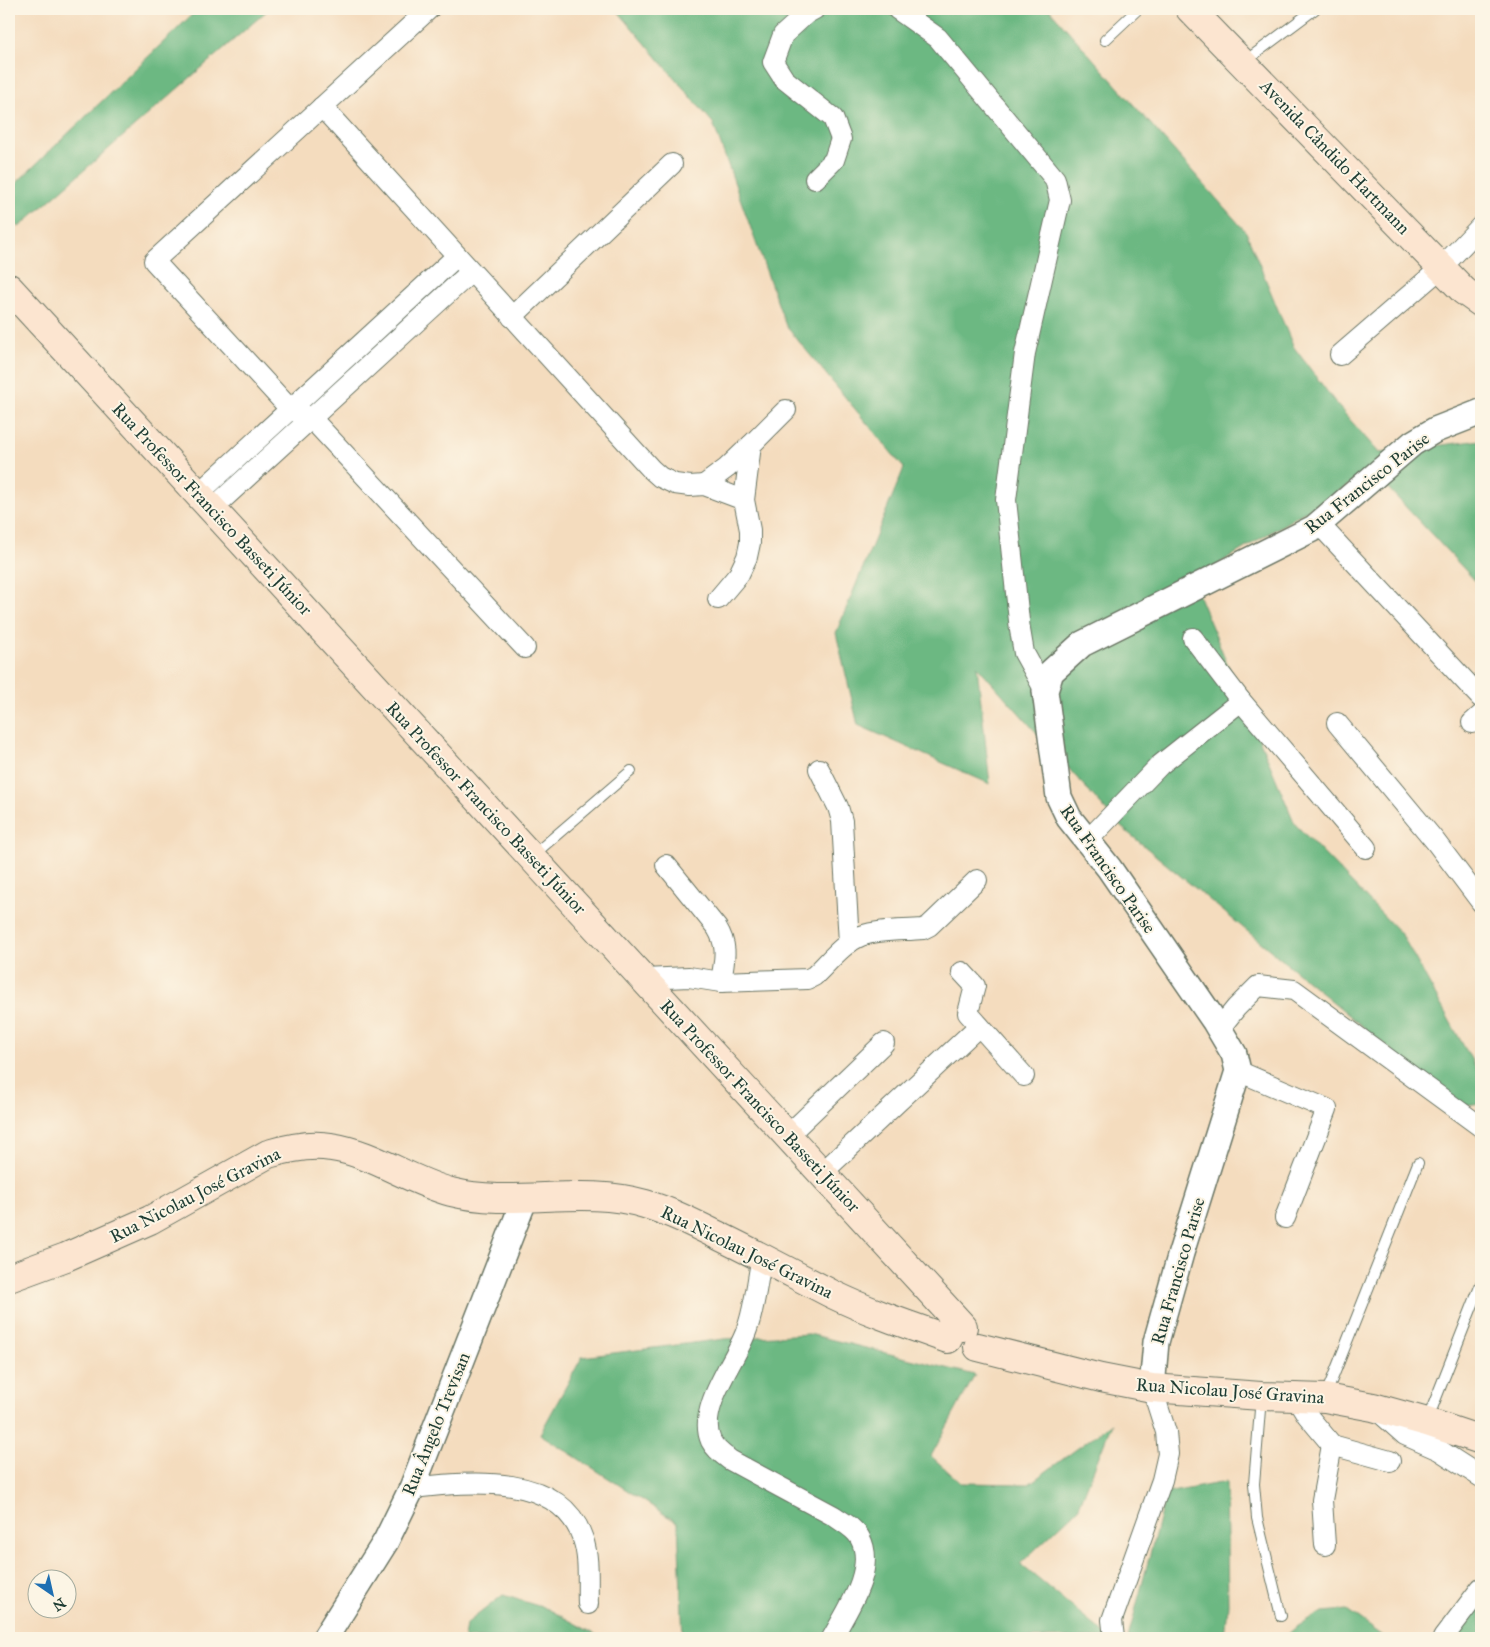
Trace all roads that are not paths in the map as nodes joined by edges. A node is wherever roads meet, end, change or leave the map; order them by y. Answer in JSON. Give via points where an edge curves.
{"nodes":[{"id":1,"x":429,"y":9,"type":"edge"},
{"id":2,"x":815,"y":9,"type":"edge"},
{"id":3,"x":897,"y":9,"type":"edge"},
{"id":4,"x":1138,"y":9,"type":"edge"},
{"id":5,"x":1190,"y":9,"type":"edge"},
{"id":6,"x":1315,"y":9,"type":"edge"},
{"id":7,"x":1105,"y":40,"type":"dead end"},
{"id":8,"x":1243,"y":62,"type":"junction"},
{"id":9,"x":322,"y":107,"type":"junction"},
{"id":10,"x":672,"y":164,"type":"dead end"},
{"id":11,"x":815,"y":179,"type":"dead end"},
{"id":12,"x":1481,"y":226,"type":"edge"},
{"id":13,"x":457,"y":256,"type":"junction"},
{"id":14,"x":1442,"y":267,"type":"junction"},
{"id":15,"x":471,"y":272,"type":"junction"},
{"id":16,"x":11,"y":296,"type":"edge"},
{"id":17,"x":1481,"y":303,"type":"edge"},
{"id":18,"x":512,"y":316,"type":"junction"},
{"id":19,"x":1340,"y":355,"type":"dead end"},
{"id":20,"x":290,"y":409,"type":"junction"},
{"id":21,"x":786,"y":410,"type":"dead end"},
{"id":22,"x":1481,"y":412,"type":"edge"},
{"id":23,"x":311,"y":418,"type":"junction"},
{"id":24,"x":751,"y":445,"type":"junction"},
{"id":25,"x":704,"y":485,"type":"junction"},
{"id":26,"x":744,"y":500,"type":"junction"},
{"id":27,"x":205,"y":501,"type":"junction"},
{"id":28,"x":1319,"y":524,"type":"junction"},
{"id":29,"x":718,"y":598,"type":"dead end"},
{"id":30,"x":1194,"y":638,"type":"dead end"},
{"id":31,"x":525,"y":648,"type":"dead end"},
{"id":32,"x":1045,"y":691,"type":"junction"},
{"id":33,"x":1481,"y":698,"type":"edge"},
{"id":34,"x":1241,"y":701,"type":"junction"},
{"id":35,"x":1337,"y":723,"type":"dead end"},
{"id":36,"x":819,"y":770,"type":"dead end"},
{"id":37,"x":630,"y":772,"type":"dead end"},
{"id":38,"x":1087,"y":841,"type":"junction"},
{"id":39,"x":1366,"y":848,"type":"dead end"},
{"id":40,"x":531,"y":857,"type":"junction"},
{"id":41,"x":666,"y":864,"type":"dead end"},
{"id":42,"x":977,"y":880,"type":"dead end"},
{"id":43,"x":1481,"y":902,"type":"edge"},
{"id":44,"x":849,"y":943,"type":"junction"},
{"id":45,"x":962,"y":972,"type":"dead end"},
{"id":46,"x":644,"y":979,"type":"junction"},
{"id":47,"x":721,"y":982,"type":"junction"},
{"id":48,"x":979,"y":1026,"type":"junction"},
{"id":49,"x":1219,"y":1028,"type":"junction"},
{"id":50,"x":884,"y":1043,"type":"dead end"},
{"id":51,"x":1238,"y":1071,"type":"junction"},
{"id":52,"x":1024,"y":1076,"type":"dead end"},
{"id":53,"x":1481,"y":1127,"type":"edge"},
{"id":54,"x":788,"y":1136,"type":"junction"},
{"id":55,"x":1418,"y":1163,"type":"dead end"},
{"id":56,"x":822,"y":1173,"type":"junction"},
{"id":57,"x":525,"y":1198,"type":"junction"},
{"id":58,"x":1285,"y":1218,"type":"dead end"},
{"id":59,"x":762,"y":1257,"type":"junction"},
{"id":60,"x":9,"y":1278,"type":"edge"},
{"id":61,"x":1481,"y":1284,"type":"edge"},
{"id":62,"x":963,"y":1338,"type":"junction"},
{"id":63,"x":1152,"y":1388,"type":"junction"},
{"id":64,"x":1261,"y":1396,"type":"junction"},
{"id":65,"x":1296,"y":1397,"type":"junction"},
{"id":66,"x":1325,"y":1398,"type":"junction"},
{"id":67,"x":1374,"y":1407,"type":"junction"},
{"id":68,"x":1427,"y":1422,"type":"junction"},
{"id":69,"x":1481,"y":1440,"type":"edge"},
{"id":70,"x":1332,"y":1445,"type":"junction"},
{"id":71,"x":1390,"y":1462,"type":"dead end"},
{"id":72,"x":1481,"y":1476,"type":"edge"},
{"id":73,"x":412,"y":1488,"type":"junction"},
{"id":74,"x":1325,"y":1545,"type":"dead end"},
{"id":75,"x":1481,"y":1588,"type":"edge"},
{"id":76,"x":588,"y":1604,"type":"dead end"},
{"id":77,"x":1281,"y":1616,"type":"dead end"},
{"id":78,"x":325,"y":1638,"type":"edge"},
{"id":79,"x":832,"y":1638,"type":"edge"},
{"id":80,"x":1114,"y":1638,"type":"edge"},
{"id":81,"x":1443,"y":1638,"type":"edge"}],
"edges":[{"from":1,"to":9,"type":"street"},
{"from":2,"to":11,"type":"street","via":[[783,35],[773,62],[784,79],[833,118],[842,139],[834,160]]},
{"from":3,"to":32,"type":"street","via":[[938,38],[1055,179],[1060,200],[1025,354],[1006,500],[1024,653]]},
{"from":4,"to":7,"type":"lane"},
{"from":5,"to":8,"type":"main road","name":"Avenida Cândido Hartmann"},
{"from":6,"to":8,"type":"lane"},
{"from":8,"to":14,"type":"main road","name":"Avenida Cândido Hartmann"},
{"from":9,"to":13,"type":"street"},
{"from":9,"to":20,"type":"street","via":[[154,261]]},
{"from":10,"to":18,"type":"street"},
{"from":12,"to":14,"type":"street"},
{"from":13,"to":15,"type":"street"},
{"from":13,"to":20,"type":"street"},
{"from":14,"to":17,"type":"main road","name":"Avenida Cândido Hartmann","via":[[1464,291]]},
{"from":14,"to":19,"type":"street"},
{"from":15,"to":18,"type":"street"},
{"from":15,"to":23,"type":"street"},
{"from":16,"to":27,"type":"main road","name":"Rua Professor Francisco Basseti Júnior"},
{"from":18,"to":25,"type":"street","via":[[660,477],[675,484]]},
{"from":20,"to":23,"type":"street"},
{"from":20,"to":27,"type":"street"},
{"from":21,"to":24,"type":"street"},
{"from":22,"to":28,"type":"street","name":"Rua Francisco Parise","via":[[1436,430],[1414,443]]},
{"from":23,"to":27,"type":"street"},
{"from":23,"to":31,"type":"street"},
{"from":24,"to":25,"type":"street"},
{"from":24,"to":26,"type":"street"},
{"from":25,"to":26,"type":"street"},
{"from":26,"to":29,"type":"street","via":[[750,543],[739,574]]},
{"from":27,"to":40,"type":"main road","name":"Rua Professor Francisco Basseti Júnior"},
{"from":28,"to":32,"type":"street","name":"Rua Francisco Parise","via":[[1082,644],[1051,672]]},
{"from":28,"to":33,"type":"street"},
{"from":30,"to":34,"type":"street"},
{"from":32,"to":38,"type":"street","name":"Rua Francisco Parise","via":[[1059,797],[1069,818]]},
{"from":34,"to":38,"type":"street","via":[[1160,765]]},
{"from":34,"to":39,"type":"street"},
{"from":35,"to":43,"type":"street"},
{"from":36,"to":44,"type":"street","via":[[842,821]]},
{"from":37,"to":40,"type":"lane"},
{"from":38,"to":49,"type":"street","name":"Rua Francisco Parise"},
{"from":40,"to":46,"type":"main road","name":"Rua Professor Francisco Basseti Júnior"},
{"from":41,"to":47,"type":"street","via":[[723,938]]},
{"from":42,"to":44,"type":"street","via":[[923,930],[871,933]]},
{"from":44,"to":47,"type":"street","via":[[808,979]]},
{"from":45,"to":48,"type":"street","via":[[975,986],[968,1013]]},
{"from":46,"to":47,"type":"street","via":[[689,977]]},
{"from":46,"to":54,"type":"main road","name":"Rua Professor Francisco Basseti Júnior"},
{"from":48,"to":52,"type":"street"},
{"from":48,"to":56,"type":"street"},
{"from":49,"to":51,"type":"street","name":"Rua Francisco Parise","via":[[1234,1054]]},
{"from":49,"to":53,"type":"street","via":[[1258,986],[1294,990]]},
{"from":50,"to":54,"type":"street"},
{"from":51,"to":58,"type":"street","via":[[1327,1109]]},
{"from":51,"to":63,"type":"street","name":"Rua Francisco Parise","via":[[1156,1342]]},
{"from":54,"to":56,"type":"main road","name":"Rua Professor Francisco Basseti Júnior"},
{"from":55,"to":66,"type":"lane"},
{"from":56,"to":62,"type":"main road","name":"Rua Professor Francisco Basseti Júnior"},
{"from":57,"to":59,"type":"main road","name":"Rua Nicolau José Gravina","via":[[600,1196],[644,1204],[689,1221]]},
{"from":57,"to":60,"type":"main road","name":"Rua Nicolau José Gravina","via":[[474,1197],[451,1192],[330,1146],[289,1148],[250,1163],[130,1230]]},
{"from":57,"to":73,"type":"street","name":"Rua Ângelo Trevisan"},
{"from":59,"to":62,"type":"main road","name":"Rua Nicolau José Gravina","via":[[895,1321]]},
{"from":59,"to":79,"type":"street","via":[[747,1330],[715,1395],[708,1428],[711,1441],[730,1460],[834,1516],[850,1526],[860,1538],[865,1555],[863,1576]]},
{"from":61,"to":68,"type":"lane"},
{"from":62,"to":63,"type":"main road","name":"Rua Nicolau José Gravina","via":[[1101,1378]]},
{"from":63,"to":64,"type":"main road","name":"Rua Nicolau José Gravina"},
{"from":63,"to":80,"type":"street","via":[[1166,1432],[1168,1454],[1162,1480],[1112,1620]]},
{"from":64,"to":65,"type":"main road","name":"Rua Nicolau José Gravina"},
{"from":64,"to":77,"type":"lane","via":[[1254,1484],[1257,1518]]},
{"from":65,"to":66,"type":"main road","name":"Rua Nicolau José Gravina"},
{"from":65,"to":70,"type":"street"},
{"from":66,"to":67,"type":"main road","name":"Rua Nicolau José Gravina"},
{"from":67,"to":68,"type":"main road","name":"Rua Nicolau José Gravina"},
{"from":67,"to":72,"type":"street","via":[[1405,1435],[1439,1450]]},
{"from":68,"to":69,"type":"main road","name":"Rua Nicolau José Gravina"},
{"from":70,"to":71,"type":"street"},
{"from":70,"to":74,"type":"street","via":[[1322,1500]]},
{"from":73,"to":76,"type":"street","via":[[478,1484],[517,1486],[551,1500],[576,1522],[584,1540]]},
{"from":73,"to":78,"type":"street","name":"Rua Ângelo Trevisan","via":[[386,1541]]},
{"from":75,"to":81,"type":"street"}]}
